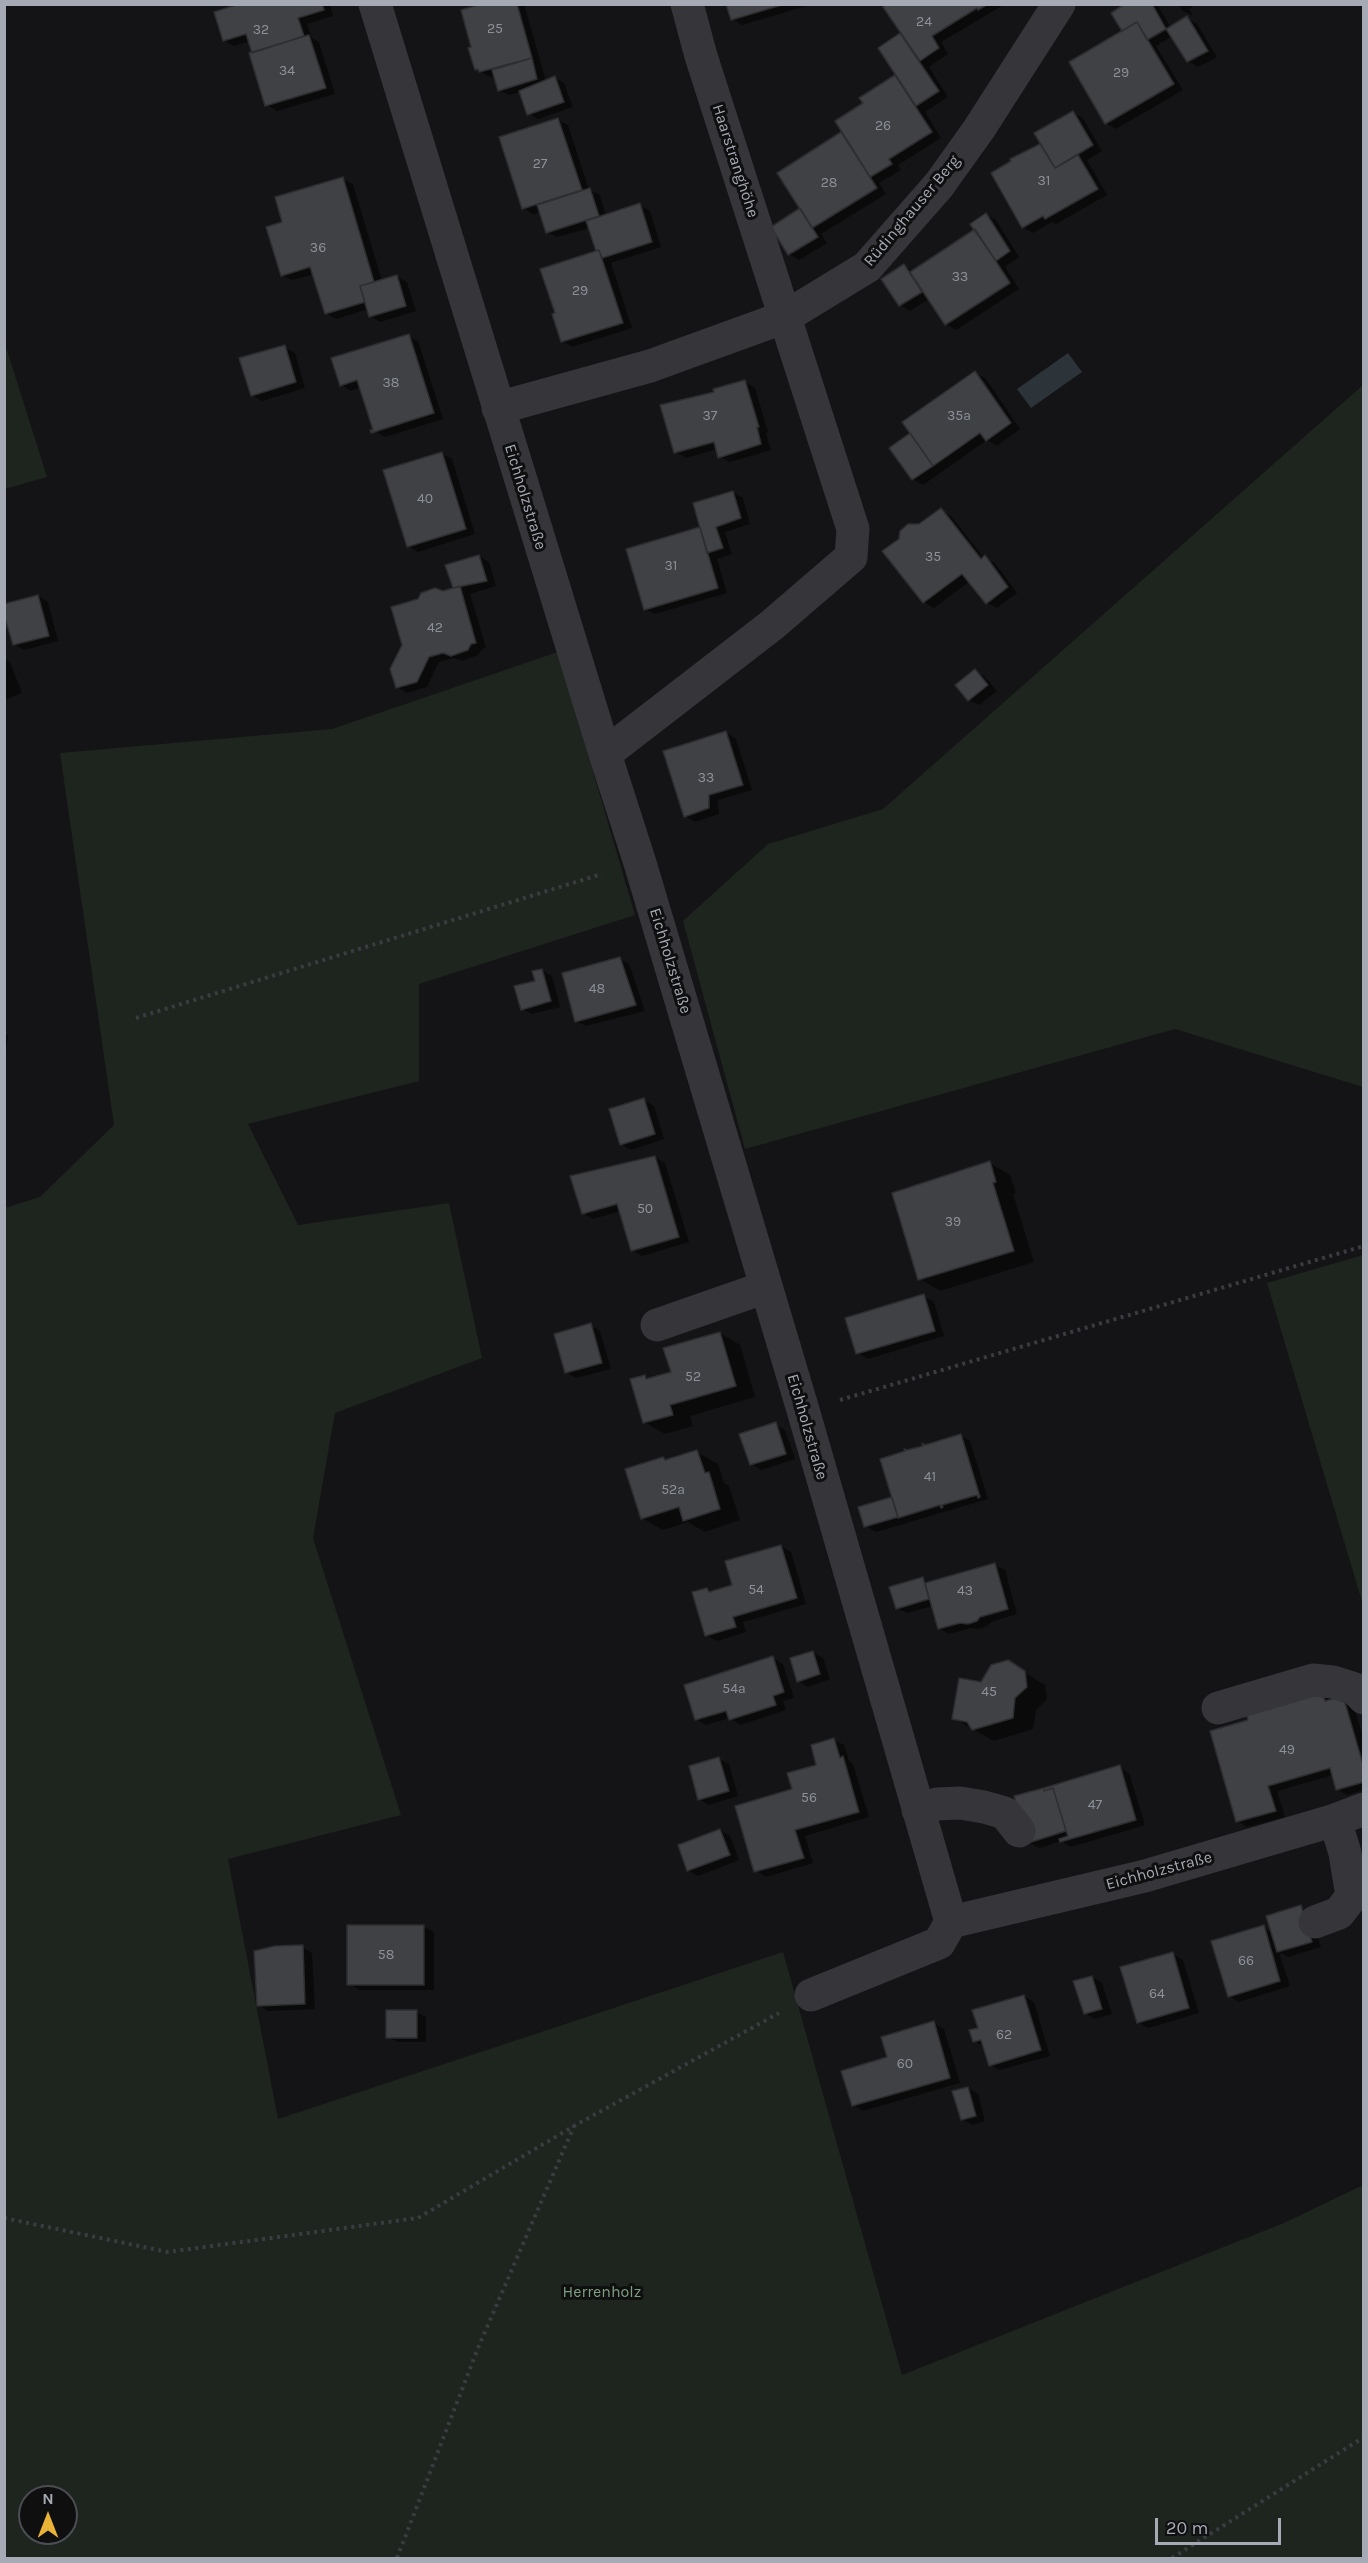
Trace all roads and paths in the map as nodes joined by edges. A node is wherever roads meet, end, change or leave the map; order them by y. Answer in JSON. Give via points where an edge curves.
{"nodes":[{"id":1,"x":375,"y":4,"type":"edge"},
{"id":2,"x":687,"y":4,"type":"edge"},
{"id":3,"x":1059,"y":4,"type":"edge"},
{"id":4,"x":785,"y":317,"type":"junction"},
{"id":5,"x":498,"y":408,"type":"junction"},
{"id":6,"x":605,"y":754,"type":"junction"},
{"id":7,"x":640,"y":863,"type":"junction"},
{"id":8,"x":136,"y":1018,"type":"dead end"},
{"id":9,"x":1364,"y":1246,"type":"edge"},
{"id":10,"x":766,"y":1287,"type":"junction"},
{"id":11,"x":657,"y":1325,"type":"dead end"},
{"id":12,"x":803,"y":1410,"type":"junction"},
{"id":13,"x":1364,"y":1698,"type":"edge"},
{"id":14,"x":1218,"y":1708,"type":"dead end"},
{"id":15,"x":918,"y":1810,"type":"junction"},
{"id":16,"x":1349,"y":1815,"type":"edge"},
{"id":17,"x":1018,"y":1831,"type":"dead end"},
{"id":18,"x":951,"y":1922,"type":"junction"},
{"id":19,"x":1315,"y":1922,"type":"dead end"},
{"id":20,"x":811,"y":1995,"type":"joint"},
{"id":21,"x":574,"y":2126,"type":"junction"},
{"id":22,"x":4,"y":2218,"type":"edge"},
{"id":23,"x":1364,"y":2437,"type":"edge"},
{"id":24,"x":1356,"y":2443,"type":"junction"},
{"id":25,"x":1364,"y":2445,"type":"edge"},
{"id":26,"x":397,"y":2559,"type":"edge"},
{"id":27,"x":1172,"y":2559,"type":"edge"}],
"edges":[{"from":1,"to":5,"type":"street","name":"Eichholzstraße"},
{"from":2,"to":4,"type":"street","name":"Haarstranghöhe"},
{"from":3,"to":4,"type":"street","name":"Rüdinghauser Berg","via":[[939,185],[867,267]]},
{"from":4,"to":5,"type":"street","name":"Rüdinghauser Berg","via":[[650,366]]},
{"from":4,"to":6,"type":"street","name":"Haarstranghöhe","via":[[853,529],[851,557],[772,625]]},
{"from":5,"to":6,"type":"street","name":"Eichholzstraße"},
{"from":6,"to":7,"type":"street","name":"Eichholzstraße"},
{"from":7,"to":8,"type":"path"},
{"from":7,"to":10,"type":"street","name":"Eichholzstraße"},
{"from":9,"to":12,"type":"path"},
{"from":10,"to":11,"type":"street"},
{"from":10,"to":12,"type":"street","name":"Eichholzstraße"},
{"from":12,"to":15,"type":"street","name":"Eichholzstraße"},
{"from":13,"to":14,"type":"street","via":[[1355,1689],[1313,1680]]},
{"from":15,"to":17,"type":"street","via":[[937,1804],[984,1807],[1005,1813]]},
{"from":15,"to":18,"type":"street","name":"Eichholzstraße"},
{"from":16,"to":18,"type":"street","name":"Eichholzstraße","via":[[1145,1876]]},
{"from":16,"to":19,"type":"street","via":[[1345,1853],[1352,1896],[1339,1913]]},
{"from":18,"to":20,"type":"street","via":[[939,1943]]},
{"from":20,"to":21,"type":"path"},
{"from":21,"to":22,"type":"path","via":[[418,2218],[168,2252]]},
{"from":21,"to":26,"type":"path","via":[[478,2348]]},
{"from":23,"to":24,"type":"path"},
{"from":24,"to":25,"type":"path"},
{"from":24,"to":27,"type":"path"}]}
